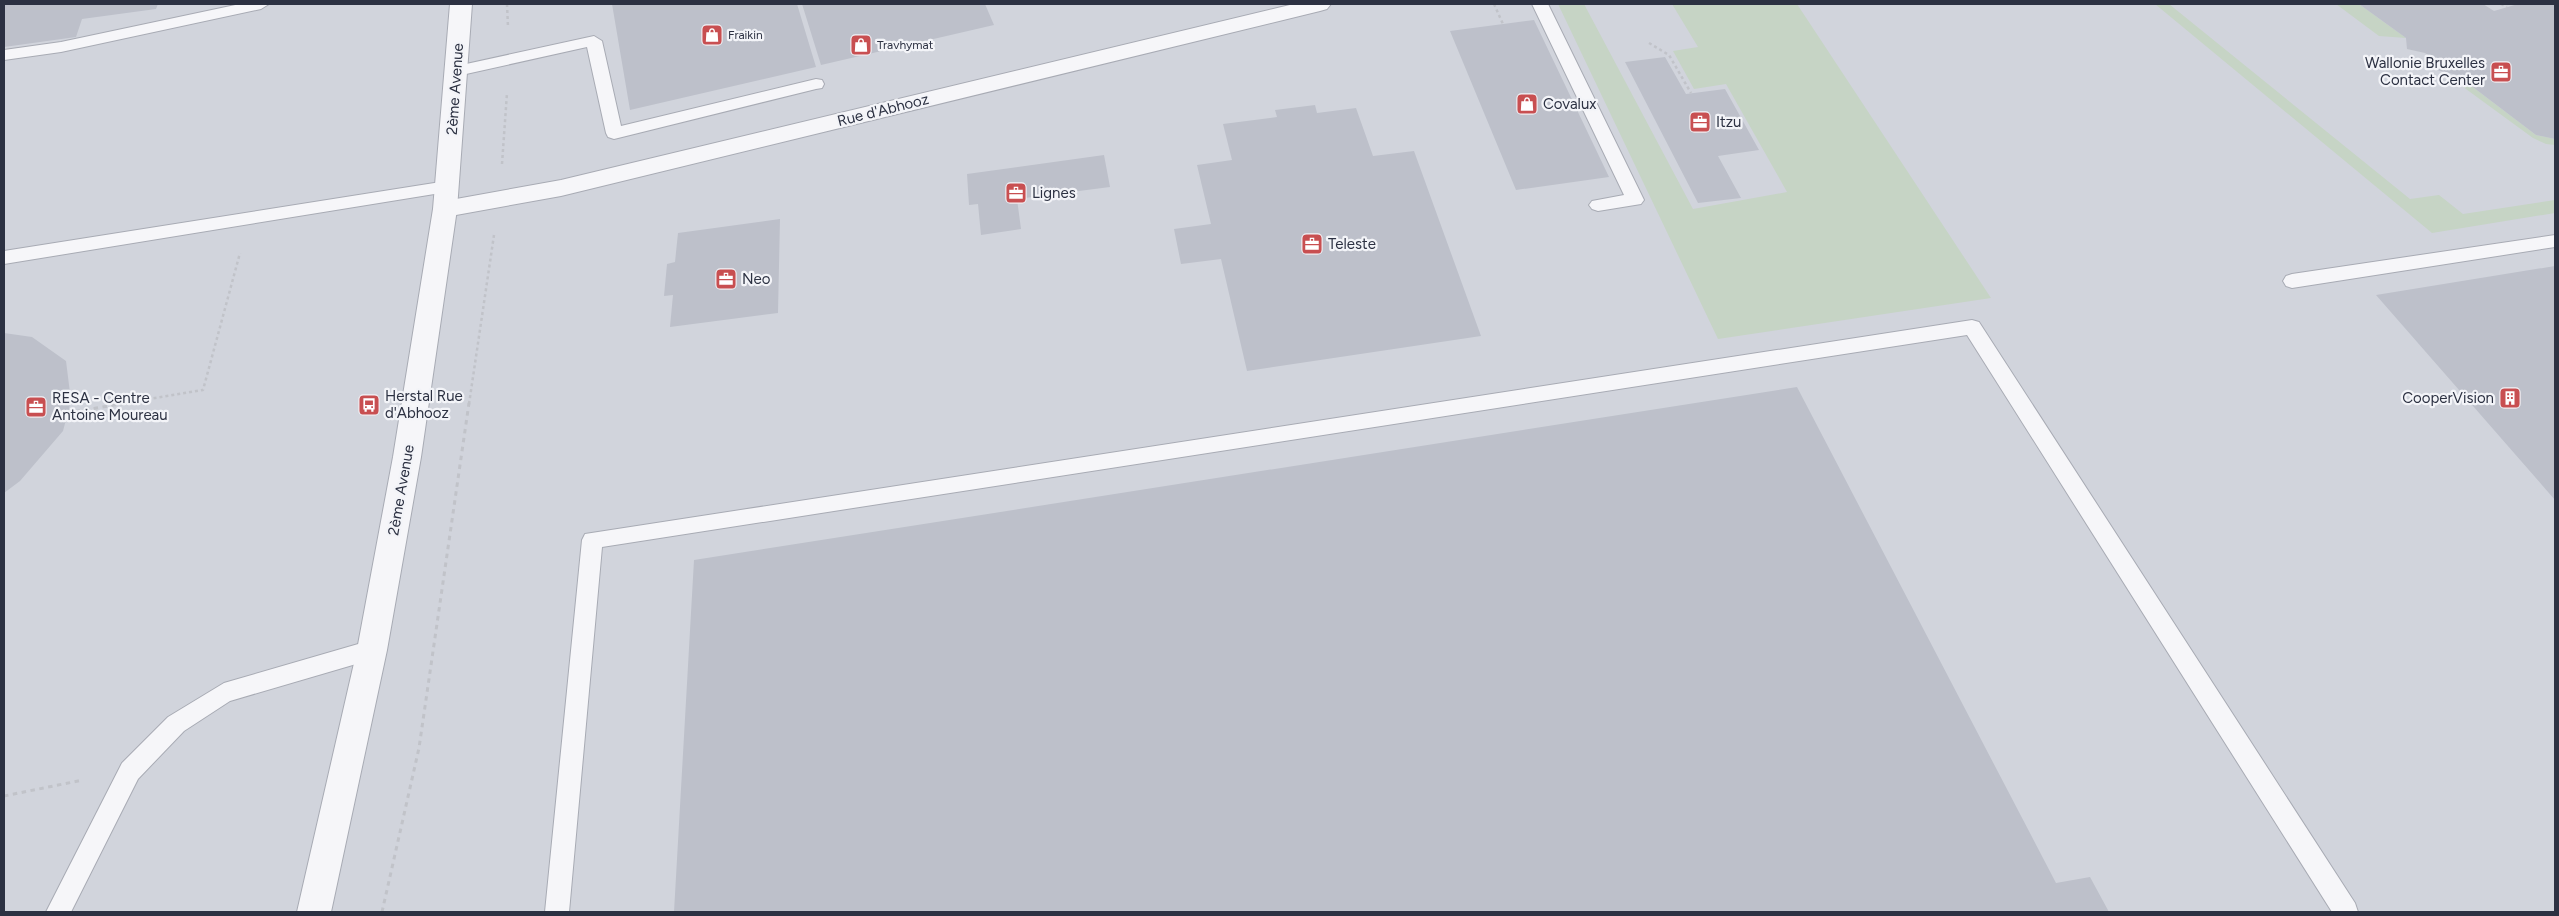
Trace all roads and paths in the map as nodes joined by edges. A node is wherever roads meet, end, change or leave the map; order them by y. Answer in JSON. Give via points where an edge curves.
{"nodes":[{"id":1,"x":261,"y":4,"type":"edge"},
{"id":2,"x":461,"y":4,"type":"edge"},
{"id":3,"x":507,"y":4,"type":"edge"},
{"id":4,"x":1320,"y":4,"type":"edge"},
{"id":5,"x":1494,"y":4,"type":"edge"},
{"id":6,"x":1540,"y":4,"type":"edge"},
{"id":7,"x":2501,"y":4,"type":"edge"},
{"id":8,"x":2507,"y":7,"type":"dead end"},
{"id":9,"x":1503,"y":24,"type":"dead end"},
{"id":10,"x":1649,"y":43,"type":"dead end"},
{"id":11,"x":4,"y":55,"type":"edge"},
{"id":12,"x":509,"y":61,"type":"junction"},
{"id":13,"x":457,"y":71,"type":"junction"},
{"id":14,"x":816,"y":84,"type":"dead end"},
{"id":15,"x":1690,"y":94,"type":"dead end"},
{"id":16,"x":446,"y":198,"type":"junction"},
{"id":17,"x":500,"y":199,"type":"junction"},
{"id":18,"x":1598,"y":205,"type":"dead end"},
{"id":19,"x":250,"y":219,"type":"junction"},
{"id":20,"x":2555,"y":241,"type":"edge"},
{"id":21,"x":4,"y":258,"type":"edge"},
{"id":22,"x":2292,"y":281,"type":"dead end"},
{"id":23,"x":68,"y":413,"type":"dead end"},
{"id":24,"x":372,"y":650,"type":"junction"},
{"id":25,"x":130,"y":771,"type":"junction"},
{"id":26,"x":4,"y":796,"type":"edge"},
{"id":27,"x":58,"y":912,"type":"edge"},
{"id":28,"x":314,"y":912,"type":"edge"},
{"id":29,"x":382,"y":912,"type":"edge"},
{"id":30,"x":557,"y":912,"type":"edge"},
{"id":31,"x":2346,"y":912,"type":"edge"}],
"edges":[{"from":1,"to":11,"type":"lane","via":[[61,47]]},
{"from":2,"to":13,"type":"street","name":"2ème Avenue"},
{"from":3,"to":12,"type":"path"},
{"from":4,"to":17,"type":"street","name":"Rue d'Abhooz","via":[[578,184]]},
{"from":5,"to":9,"type":"path"},
{"from":6,"to":18,"type":"lane","via":[[1635,200]]},
{"from":7,"to":8,"type":"path"},
{"from":10,"to":15,"type":"path","via":[[1669,56]]},
{"from":12,"to":13,"type":"lane"},
{"from":12,"to":14,"type":"lane","via":[[594,41],[614,133]]},
{"from":12,"to":17,"type":"path"},
{"from":13,"to":16,"type":"street","name":"2ème Avenue"},
{"from":16,"to":17,"type":"street","name":"Rue d'Abhooz"},
{"from":16,"to":19,"type":"lane"},
{"from":16,"to":24,"type":"street","name":"2ème Avenue","via":[[407,457]]},
{"from":17,"to":29,"type":"path","via":[[419,748]]},
{"from":19,"to":21,"type":"lane"},
{"from":19,"to":23,"type":"path","via":[[203,390]]},
{"from":20,"to":22,"type":"lane"},
{"from":24,"to":25,"type":"lane","via":[[224,693],[176,724]]},
{"from":24,"to":28,"type":"street","name":"2ème Avenue"},
{"from":25,"to":26,"type":"path"},
{"from":25,"to":27,"type":"lane"},
{"from":30,"to":31,"type":"lane","via":[[592,540],[1972,327]]}]}
